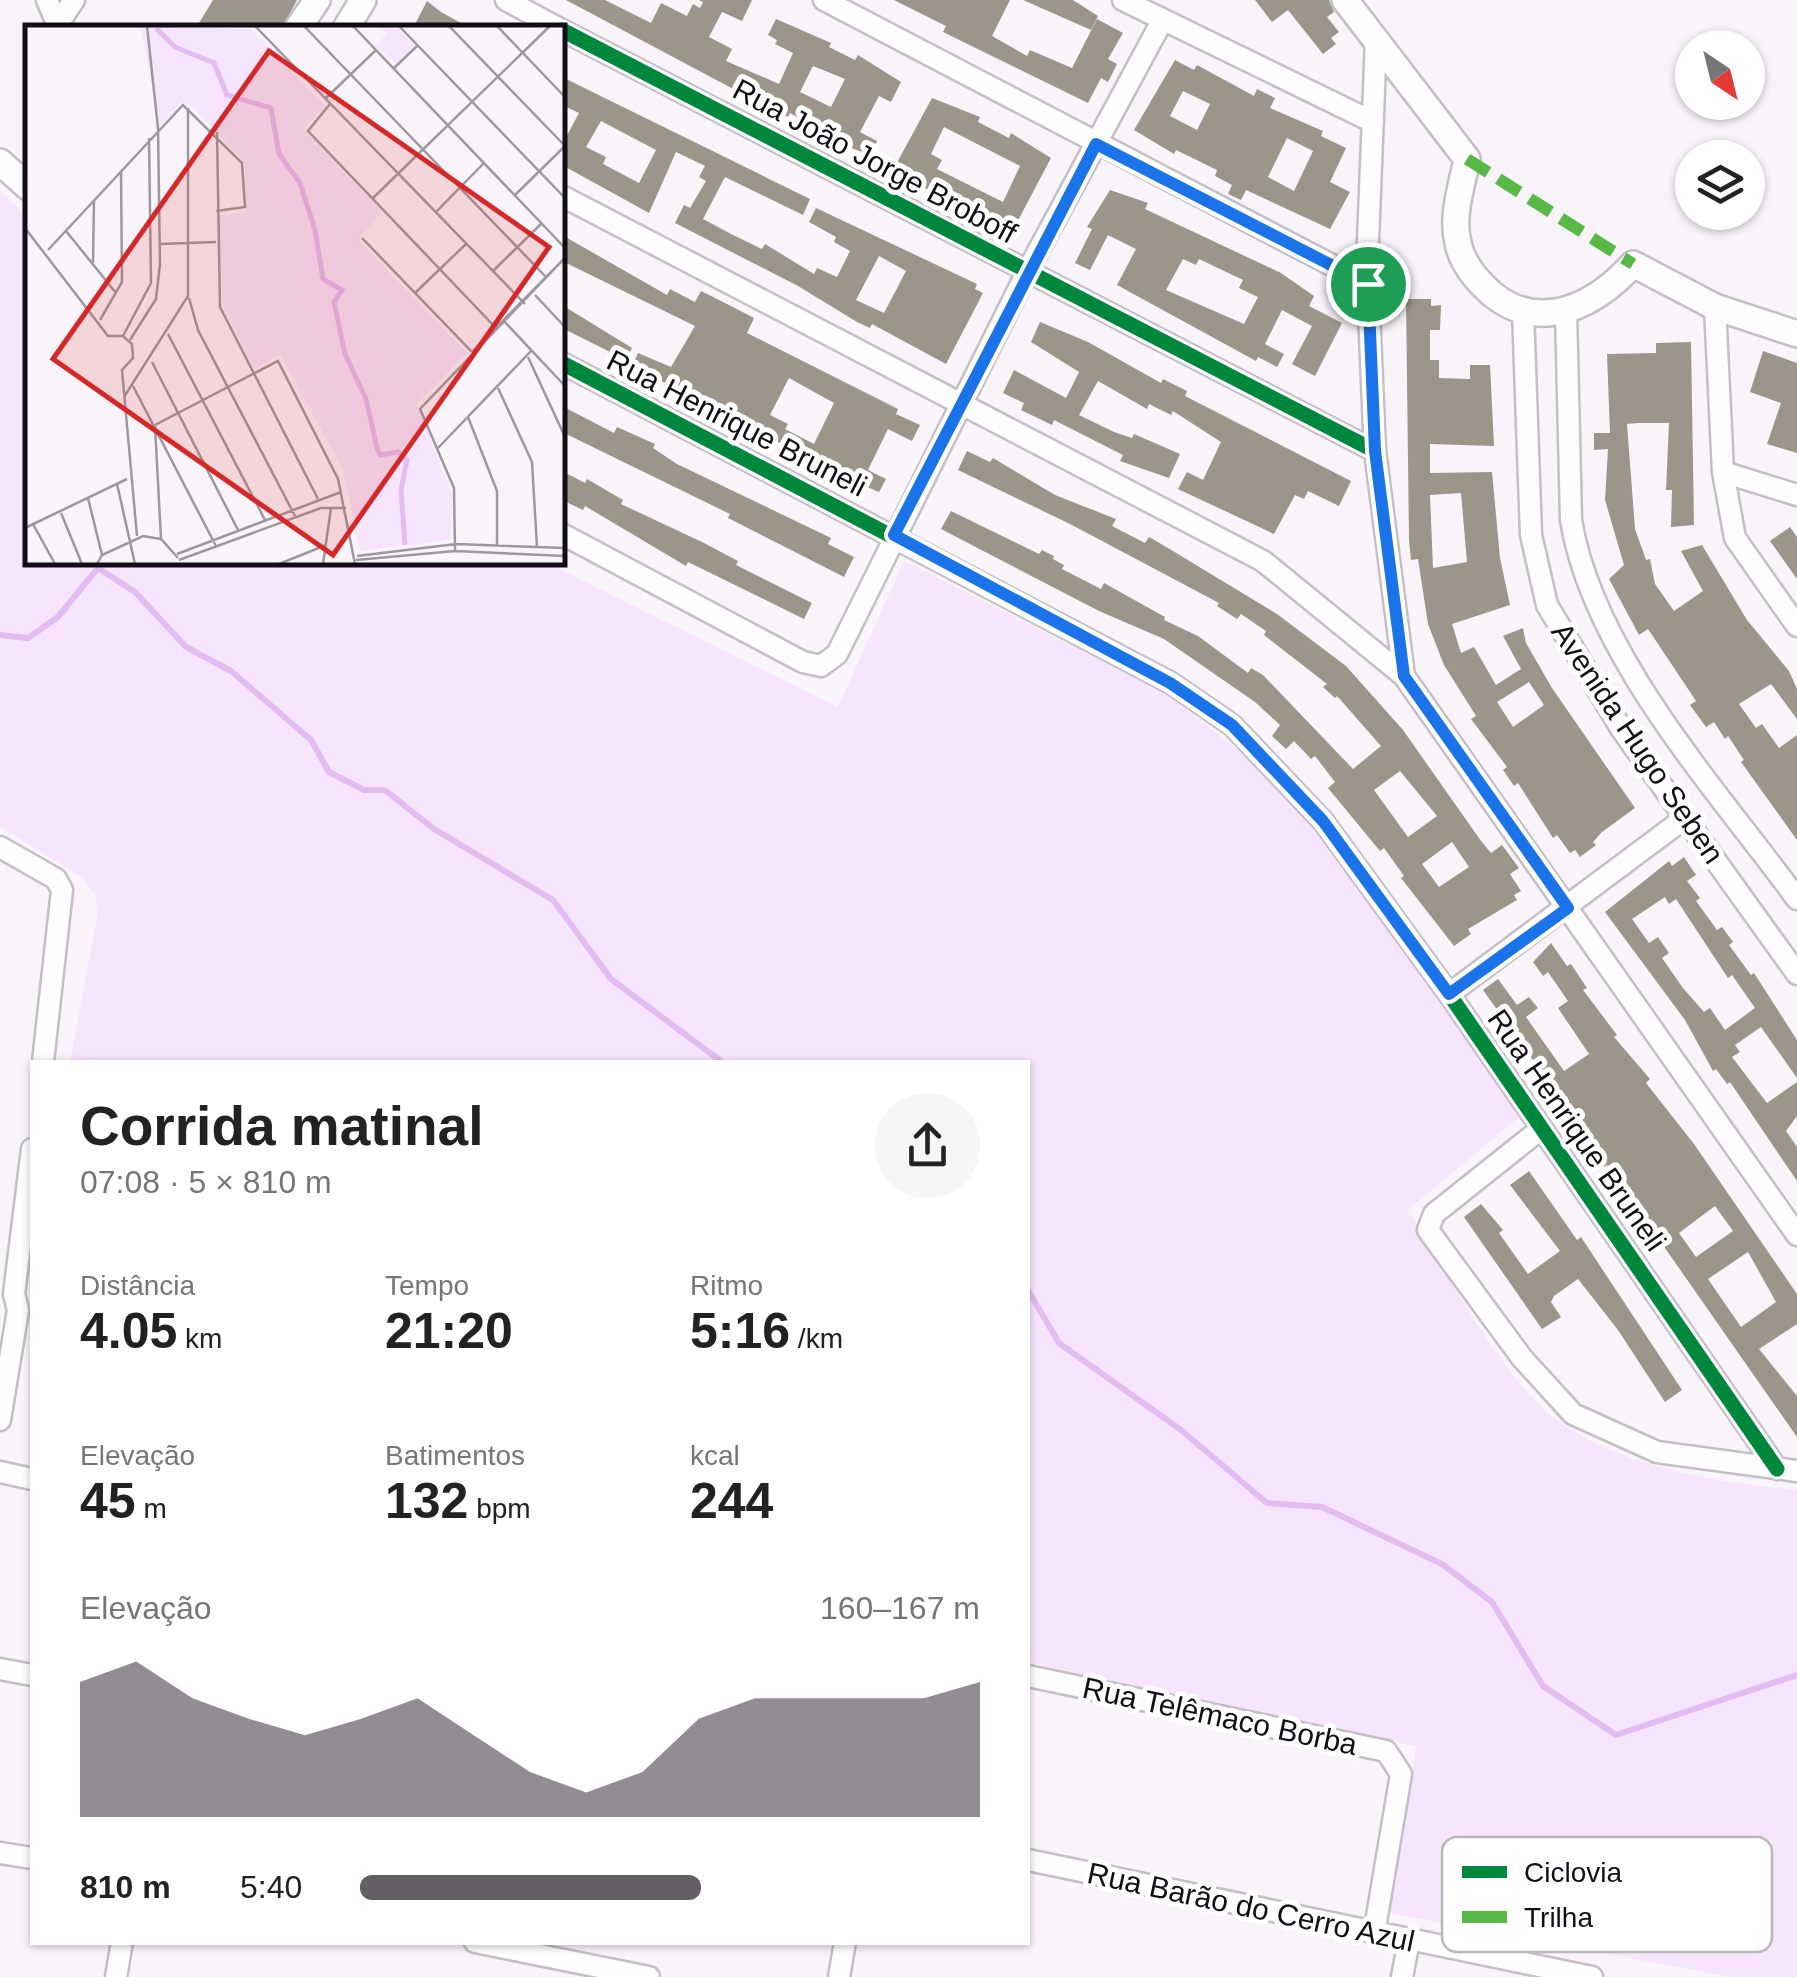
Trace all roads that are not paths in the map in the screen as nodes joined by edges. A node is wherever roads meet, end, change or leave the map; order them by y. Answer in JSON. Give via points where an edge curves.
{"nodes":[{"id":1,"x":48,"y":0,"type":"edge"},
{"id":2,"x":74,"y":0,"type":"edge"},
{"id":3,"x":317,"y":0,"type":"edge"},
{"id":4,"x":363,"y":0,"type":"edge"},
{"id":5,"x":506,"y":0,"type":"edge"},
{"id":6,"x":824,"y":0,"type":"edge"},
{"id":7,"x":1124,"y":0,"type":"edge"},
{"id":8,"x":1148,"y":0,"type":"edge"},
{"id":9,"x":1346,"y":0,"type":"edge"},
{"id":10,"x":1162,"y":21,"type":"junction"},
{"id":11,"x":59,"y":25,"type":"edge"},
{"id":12,"x":60,"y":25,"type":"edge"},
{"id":13,"x":300,"y":25,"type":"edge"},
{"id":14,"x":348,"y":25,"type":"edge"},
{"id":15,"x":554,"y":25,"type":"edge"},
{"id":16,"x":565,"y":31,"type":"edge"},
{"id":17,"x":1376,"y":39,"type":"junction"},
{"id":18,"x":1373,"y":122,"type":"junction"},
{"id":19,"x":1096,"y":144,"type":"junction"},
{"id":20,"x":0,"y":162,"type":"edge"},
{"id":21,"x":25,"y":184,"type":"edge"},
{"id":22,"x":565,"y":198,"type":"edge"},
{"id":23,"x":1027,"y":272,"type":"junction"},
{"id":24,"x":1368,"y":284,"type":"junction"},
{"id":25,"x":1715,"y":307,"type":"junction"},
{"id":26,"x":1523,"y":311,"type":"junction"},
{"id":27,"x":1566,"y":311,"type":"junction"},
{"id":28,"x":1797,"y":334,"type":"edge"},
{"id":29,"x":565,"y":365,"type":"edge"},
{"id":30,"x":963,"y":405,"type":"junction"},
{"id":31,"x":1375,"y":451,"type":"junction"},
{"id":32,"x":1723,"y":472,"type":"junction"},
{"id":33,"x":1797,"y":495,"type":"edge"},
{"id":34,"x":894,"y":535,"type":"junction"},
{"id":35,"x":565,"y":536,"type":"edge"},
{"id":36,"x":1797,"y":626,"type":"edge"},
{"id":37,"x":1404,"y":676,"type":"junction"},
{"id":38,"x":1686,"y":818,"type":"junction"},
{"id":39,"x":0,"y":847,"type":"edge"},
{"id":40,"x":1797,"y":899,"type":"edge"},
{"id":41,"x":1568,"y":908,"type":"junction"},
{"id":42,"x":1797,"y":974,"type":"edge"},
{"id":43,"x":1449,"y":994,"type":"junction"},
{"id":44,"x":43,"y":1060,"type":"edge"},
{"id":45,"x":1542,"y":1128,"type":"junction"},
{"id":46,"x":30,"y":1169,"type":"edge"},
{"id":47,"x":1797,"y":1235,"type":"edge"},
{"id":48,"x":16,"y":1299,"type":"edge"},
{"id":49,"x":0,"y":1420,"type":"edge"},
{"id":50,"x":1787,"y":1470,"type":"edge"},
{"id":51,"x":0,"y":1472,"type":"edge"},
{"id":52,"x":30,"y":1479,"type":"edge"},
{"id":53,"x":0,"y":1670,"type":"edge"},
{"id":54,"x":30,"y":1675,"type":"edge"},
{"id":55,"x":1030,"y":1676,"type":"edge"},
{"id":56,"x":0,"y":1853,"type":"edge"},
{"id":57,"x":30,"y":1858,"type":"edge"},
{"id":58,"x":1030,"y":1860,"type":"edge"},
{"id":59,"x":1374,"y":1934,"type":"junction"},
{"id":60,"x":1408,"y":1941,"type":"junction"},
{"id":61,"x":121,"y":1945,"type":"edge"},
{"id":62,"x":489,"y":1945,"type":"edge"},
{"id":63,"x":844,"y":1945,"type":"edge"},
{"id":64,"x":1442,"y":1948,"type":"edge"},
{"id":65,"x":1464,"y":1952,"type":"edge"},
{"id":66,"x":564,"y":1960,"type":"edge"},
{"id":67,"x":116,"y":1977,"type":"edge"},
{"id":68,"x":649,"y":1977,"type":"edge"},
{"id":69,"x":839,"y":1977,"type":"edge"},
{"id":70,"x":1402,"y":1977,"type":"edge"},
{"id":71,"x":1592,"y":1977,"type":"edge"}],
"edges":[{"from":1,"to":11,"type":"street"},
{"from":2,"to":12,"type":"street"},
{"from":3,"to":13,"type":"street"},
{"from":4,"to":14,"type":"street"},
{"from":5,"to":15,"type":"street","name":"Rua João Jorge Broboff"},
{"from":6,"to":19,"type":"street"},
{"from":7,"to":10,"type":"street"},
{"from":8,"to":10,"type":"street"},
{"from":9,"to":17,"type":"street"},
{"from":10,"to":18,"type":"street"},
{"from":10,"to":19,"type":"street"},
{"from":16,"to":23,"type":"street","name":"Rua João Jorge Broboff"},
{"from":17,"to":18,"type":"street"},
{"from":17,"to":26,"type":"street","via":[[1467,159],[1455,226],[1462,256],[1488,290]]},
{"from":18,"to":24,"type":"street"},
{"from":19,"to":23,"type":"street"},
{"from":19,"to":24,"type":"street"},
{"from":20,"to":21,"type":"street"},
{"from":22,"to":30,"type":"street"},
{"from":23,"to":30,"type":"street"},
{"from":23,"to":31,"type":"street","name":"Rua João Jorge Broboff"},
{"from":24,"to":31,"type":"street"},
{"from":25,"to":27,"type":"street","via":[[1632,264],[1609,291]]},
{"from":25,"to":28,"type":"street"},
{"from":25,"to":32,"type":"street"},
{"from":26,"to":27,"type":"street"},
{"from":26,"to":38,"type":"street","name":"Avenida Hugo Seben","via":[[1531,535],[1548,604],[1622,730]]},
{"from":27,"to":40,"type":"street","name":"Avenida Hugo Seben","via":[[1571,520],[1603,620],[1641,686]]},
{"from":29,"to":34,"type":"street","name":"Rua Henrique Bruneli"},
{"from":30,"to":34,"type":"street"},
{"from":30,"to":37,"type":"street","via":[[1263,561]]},
{"from":31,"to":37,"type":"street"},
{"from":32,"to":33,"type":"street"},
{"from":32,"to":36,"type":"street","via":[[1734,538]]},
{"from":34,"to":35,"type":"street","via":[[837,654],[821,666]]},
{"from":34,"to":43,"type":"street","name":"Rua Henrique Bruneli","via":[[1170,683],[1232,725],[1323,821]]},
{"from":37,"to":41,"type":"street"},
{"from":38,"to":41,"type":"street"},
{"from":38,"to":42,"type":"street","name":"Avenida Hugo Seben"},
{"from":39,"to":44,"type":"street","via":[[56,879],[62,890]]},
{"from":41,"to":43,"type":"street"},
{"from":41,"to":47,"type":"street"},
{"from":43,"to":45,"type":"street","name":"Rua Henrique Bruneli"},
{"from":45,"to":50,"type":"street","name":"Rua Henrique Bruneli"},
{"from":45,"to":50,"type":"street","via":[[1434,1214],[1428,1230],[1522,1358],[1573,1414],[1657,1452]]},
{"from":46,"to":48,"type":"street"},
{"from":48,"to":49,"type":"street"},
{"from":51,"to":52,"type":"street"},
{"from":53,"to":54,"type":"street"},
{"from":55,"to":59,"type":"street","name":"Rua Telêmaco Borba","via":[[1386,1751],[1401,1774]]},
{"from":56,"to":57,"type":"street"},
{"from":58,"to":59,"type":"street","name":"Rua Barão do Cerro Azul"},
{"from":59,"to":60,"type":"street","name":"Rua Barão do Cerro Azul"},
{"from":60,"to":64,"type":"street","name":"Rua Barão do Cerro Azul"},
{"from":60,"to":70,"type":"street"},
{"from":61,"to":67,"type":"street"},
{"from":62,"to":66,"type":"street"},
{"from":63,"to":69,"type":"street"},
{"from":65,"to":71,"type":"street","name":"Rua Barão do Cerro Azul"},
{"from":66,"to":68,"type":"street"}]}
